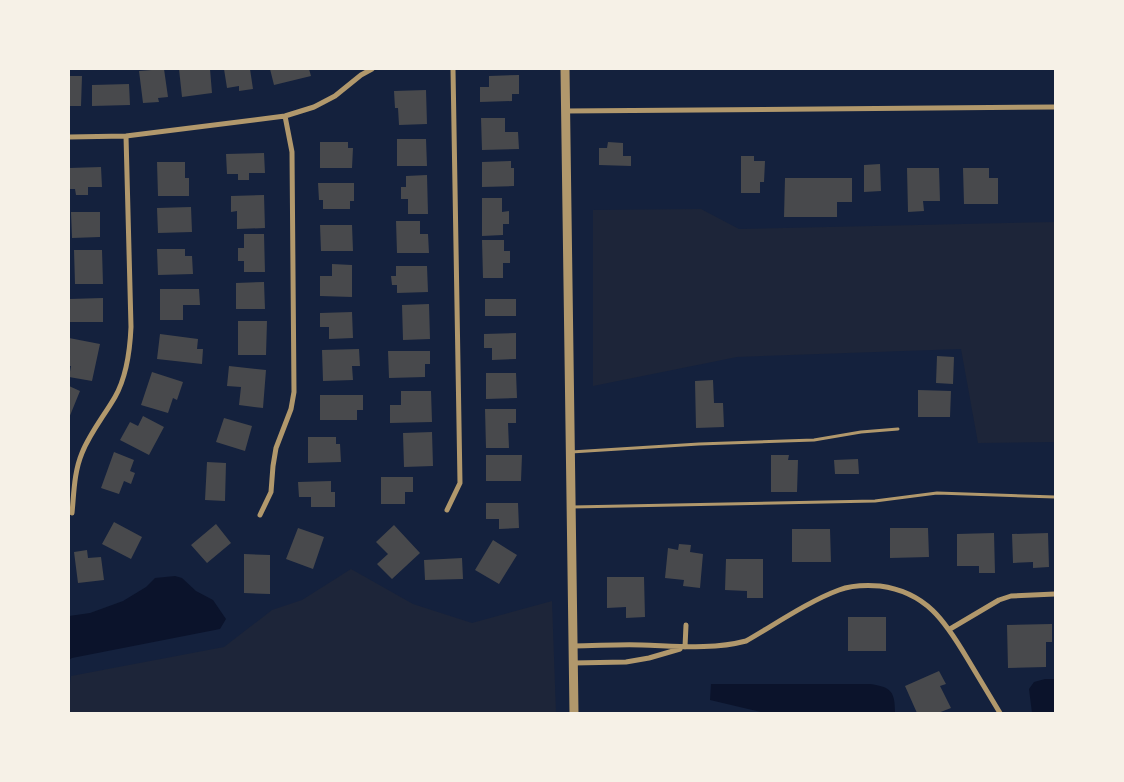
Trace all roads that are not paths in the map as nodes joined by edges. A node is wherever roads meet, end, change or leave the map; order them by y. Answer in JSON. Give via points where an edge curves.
{"nodes":[{"id":1,"x":372,"y":69,"type":"edge"},
{"id":2,"x":453,"y":69,"type":"edge"},
{"id":3,"x":565,"y":69,"type":"edge"},
{"id":4,"x":1055,"y":107,"type":"edge"},
{"id":5,"x":566,"y":111,"type":"junction"},
{"id":6,"x":285,"y":116,"type":"junction"},
{"id":7,"x":126,"y":136,"type":"junction"},
{"id":8,"x":69,"y":138,"type":"edge"},
{"id":9,"x":898,"y":429,"type":"dead end"},
{"id":10,"x":570,"y":452,"type":"junction"},
{"id":11,"x":1055,"y":497,"type":"edge"},
{"id":12,"x":571,"y":507,"type":"junction"},
{"id":13,"x":447,"y":510,"type":"dead end"},
{"id":14,"x":72,"y":513,"type":"dead end"},
{"id":15,"x":260,"y":515,"type":"dead end"},
{"id":16,"x":1055,"y":594,"type":"edge"},
{"id":17,"x":686,"y":625,"type":"dead end"},
{"id":18,"x":950,"y":629,"type":"junction"},
{"id":19,"x":573,"y":646,"type":"junction"},
{"id":20,"x":685,"y":647,"type":"junction"},
{"id":21,"x":573,"y":663,"type":"junction"},
{"id":22,"x":574,"y":713,"type":"edge"},
{"id":23,"x":1000,"y":713,"type":"edge"}],
"edges":[{"from":1,"to":6,"type":"street","via":[[335,96]]},
{"from":2,"to":13,"type":"street","via":[[460,483]]},
{"from":3,"to":5,"type":"street"},
{"from":4,"to":5,"type":"street"},
{"from":5,"to":10,"type":"street"},
{"from":6,"to":7,"type":"street"},
{"from":6,"to":15,"type":"street","via":[[292,152],[294,392],[276,448],[271,492]]},
{"from":7,"to":8,"type":"street"},
{"from":7,"to":14,"type":"street","via":[[130,349],[116,395],[81,454],[74,482]]},
{"from":9,"to":10,"type":"lane","via":[[814,440]]},
{"from":10,"to":12,"type":"street"},
{"from":11,"to":12,"type":"lane","via":[[937,493],[875,500]]},
{"from":12,"to":19,"type":"street"},
{"from":16,"to":18,"type":"street","via":[[1011,596],[999,600]]},
{"from":17,"to":20,"type":"street"},
{"from":18,"to":20,"type":"street","via":[[934,610],[903,591],[872,585],[855,586],[825,595],[746,642]]},
{"from":18,"to":23,"type":"street"},
{"from":19,"to":20,"type":"street"},
{"from":19,"to":21,"type":"street"},
{"from":20,"to":21,"type":"street","via":[[626,662]]},
{"from":21,"to":22,"type":"street"}]}
